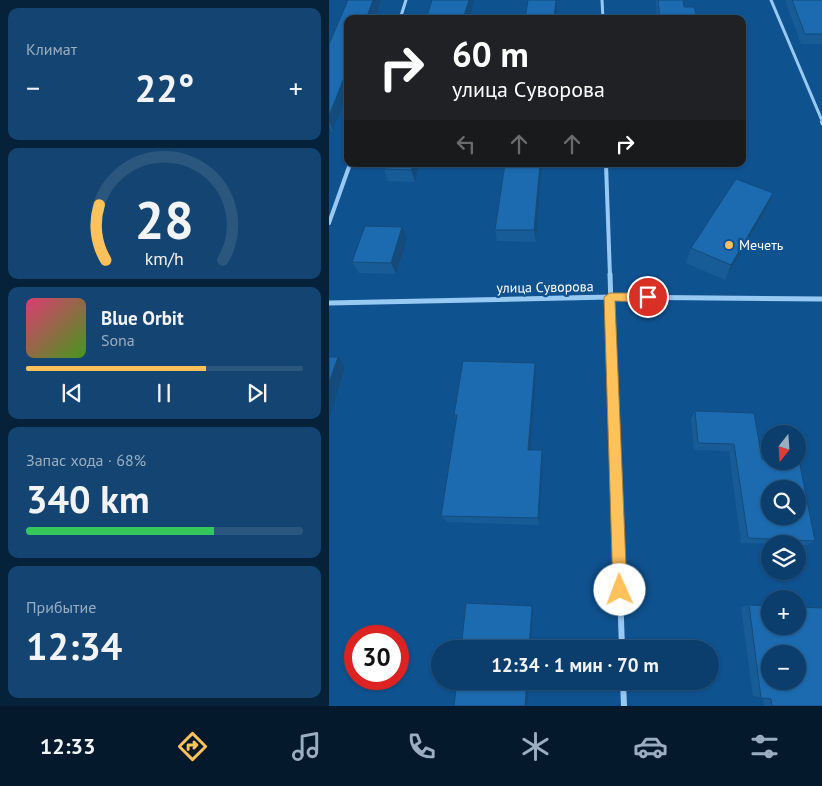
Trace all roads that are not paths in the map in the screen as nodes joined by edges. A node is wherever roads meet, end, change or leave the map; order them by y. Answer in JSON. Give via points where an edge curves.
{"nodes":[{"id":1,"x":406,"y":0,"type":"edge"},
{"id":2,"x":602,"y":0,"type":"edge"},
{"id":3,"x":771,"y":0,"type":"edge"},
{"id":4,"x":401,"y":15,"type":"edge"},
{"id":5,"x":603,"y":15,"type":"edge"},
{"id":6,"x":822,"y":124,"type":"edge"},
{"id":7,"x":349,"y":167,"type":"edge"},
{"id":8,"x":606,"y":167,"type":"edge"},
{"id":9,"x":329,"y":223,"type":"edge"},
{"id":10,"x":610,"y":297,"type":"junction"},
{"id":11,"x":822,"y":299,"type":"edge"},
{"id":12,"x":329,"y":303,"type":"edge"},
{"id":13,"x":622,"y":640,"type":"edge"},
{"id":14,"x":623,"y":690,"type":"edge"},
{"id":15,"x":624,"y":706,"type":"edge"}],
"edges":[{"from":1,"to":4,"type":"street"},
{"from":2,"to":5,"type":"street"},
{"from":3,"to":6,"type":"street"},
{"from":7,"to":9,"type":"street"},
{"from":8,"to":10,"type":"street"},
{"from":10,"to":11,"type":"street","name":"улица Суворова"},
{"from":10,"to":12,"type":"street","name":"улица Суворова"},
{"from":10,"to":13,"type":"street"},
{"from":14,"to":15,"type":"street"}]}
